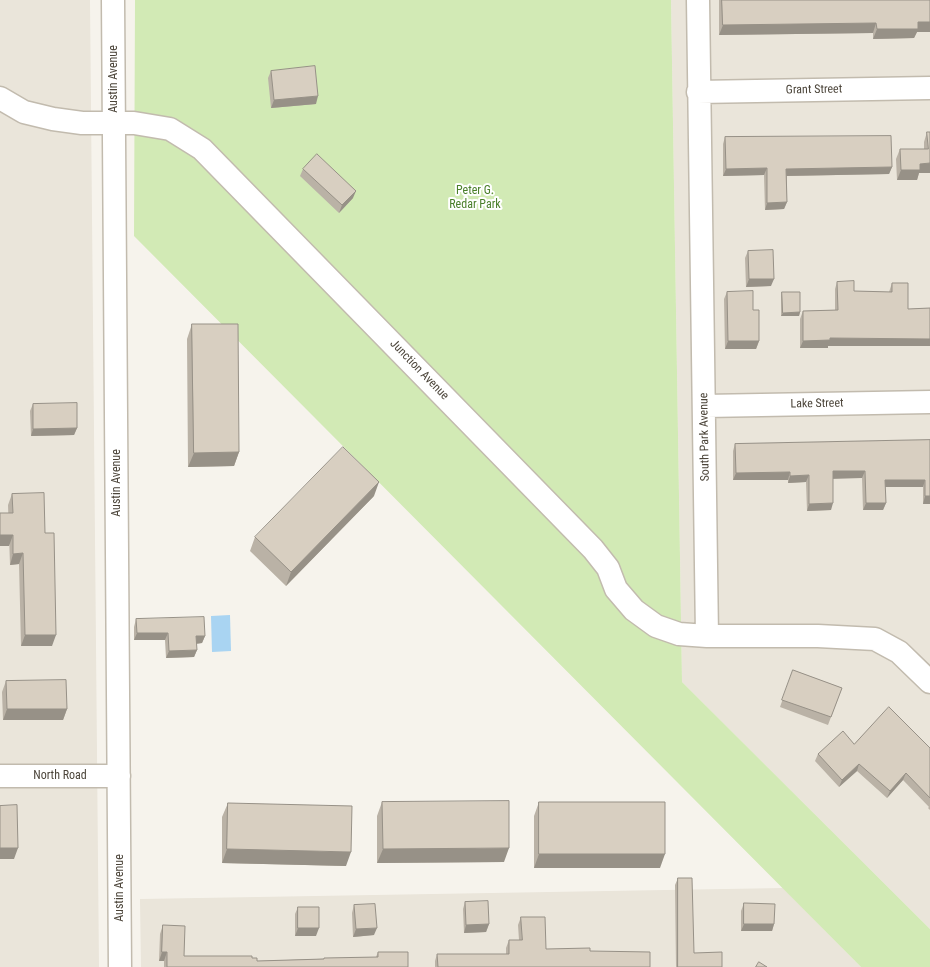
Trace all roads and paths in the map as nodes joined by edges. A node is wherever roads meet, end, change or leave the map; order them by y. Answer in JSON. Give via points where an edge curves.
{"nodes":[{"id":1,"x":113,"y":0,"type":"edge"},
{"id":2,"x":698,"y":0,"type":"edge"},
{"id":3,"x":930,"y":88,"type":"edge"},
{"id":4,"x":698,"y":92,"type":"junction"},
{"id":5,"x":0,"y":98,"type":"edge"},
{"id":6,"x":114,"y":123,"type":"junction"},
{"id":7,"x":930,"y":402,"type":"edge"},
{"id":8,"x":705,"y":406,"type":"junction"},
{"id":9,"x":707,"y":636,"type":"junction"},
{"id":10,"x":930,"y":682,"type":"edge"},
{"id":11,"x":0,"y":776,"type":"edge"},
{"id":12,"x":119,"y":776,"type":"junction"},
{"id":13,"x":120,"y":967,"type":"edge"}],
"edges":[{"from":1,"to":6,"type":"street","name":"Austin Avenue"},
{"from":2,"to":4,"type":"street","name":"South Park Avenue"},
{"from":3,"to":4,"type":"street","name":"Grant Street"},
{"from":4,"to":8,"type":"street","name":"South Park Avenue"},
{"from":5,"to":6,"type":"street","name":"Junction Avenue","via":[[24,112],[53,119]]},
{"from":6,"to":9,"type":"street","name":"Junction Avenue","via":[[134,122],[170,129],[202,149],[593,548],[608,568],[616,589],[634,610],[656,626],[679,634]]},
{"from":6,"to":12,"type":"street","name":"Austin Avenue"},
{"from":7,"to":8,"type":"street","name":"Lake Street"},
{"from":8,"to":9,"type":"street","name":"South Park Avenue"},
{"from":9,"to":10,"type":"street","via":[[818,636],[875,640],[900,652]]},
{"from":11,"to":12,"type":"street","name":"North Road"},
{"from":12,"to":13,"type":"street","name":"Austin Avenue"}]}
